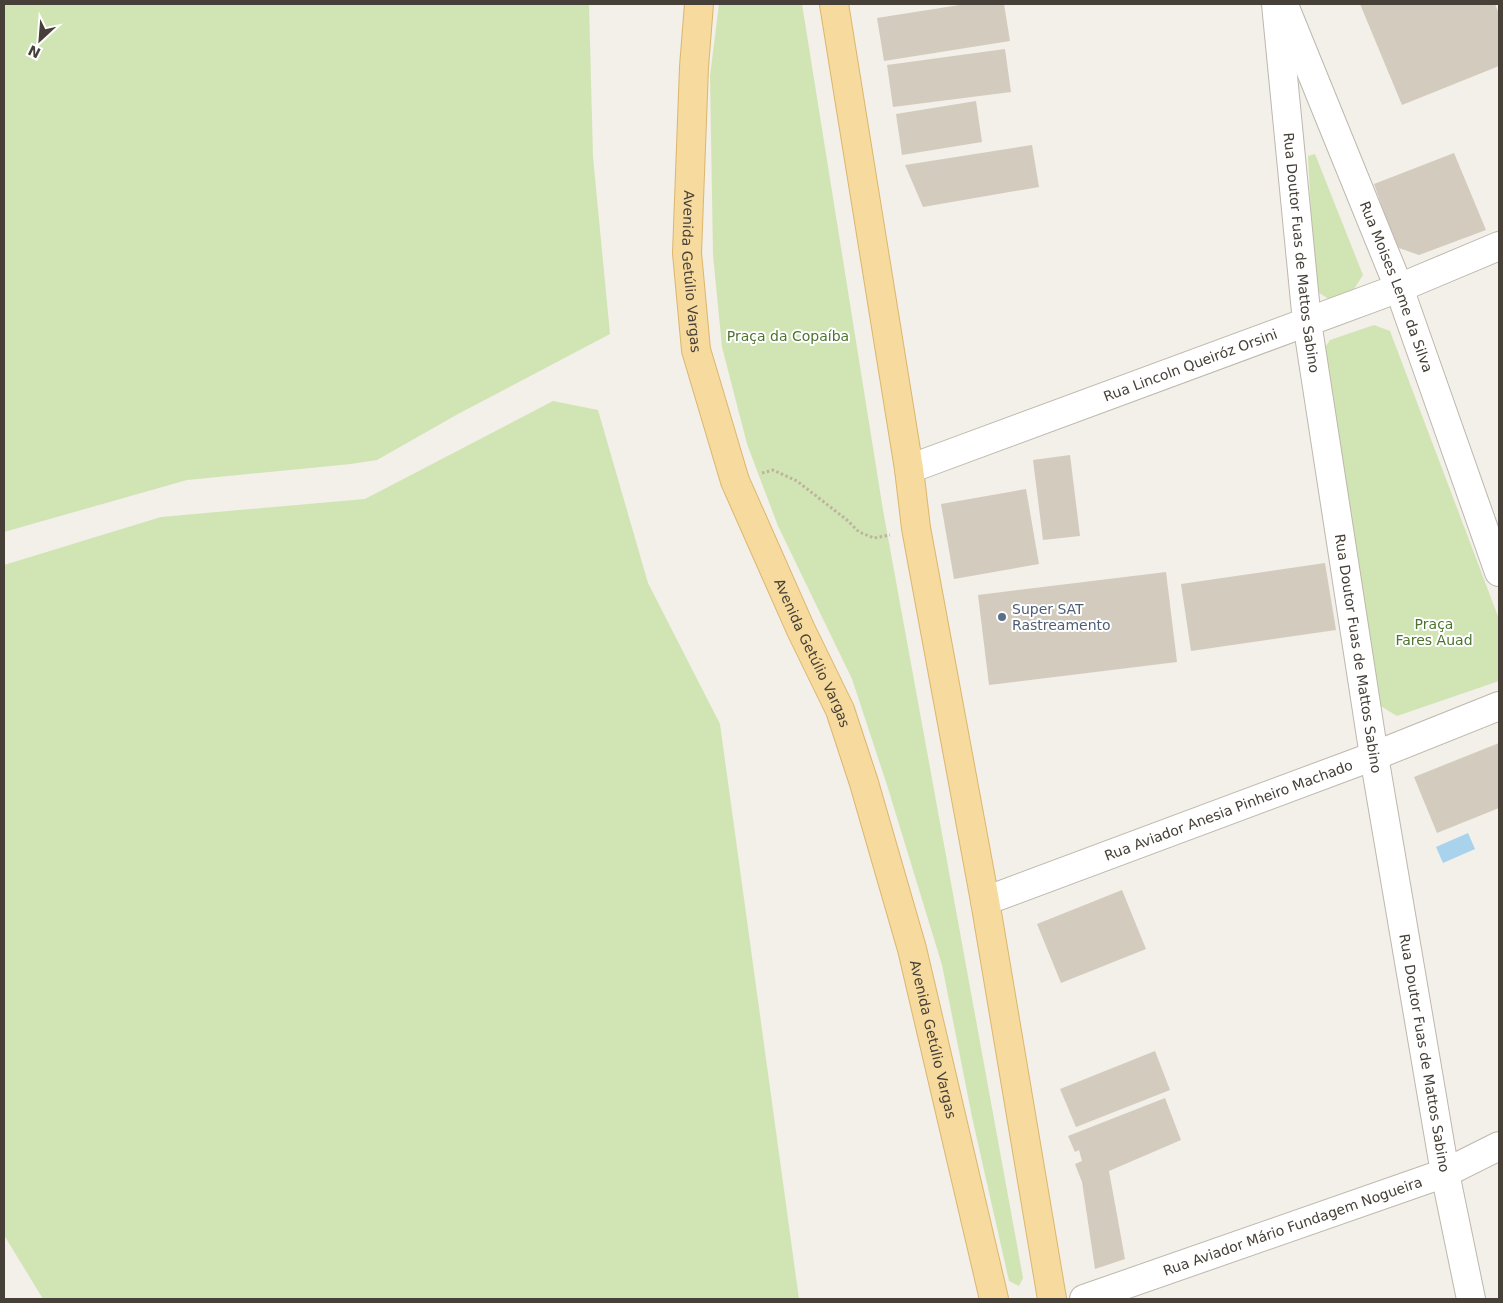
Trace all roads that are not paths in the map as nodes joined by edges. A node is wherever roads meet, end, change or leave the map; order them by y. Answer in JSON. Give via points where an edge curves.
{"nodes":[{"id":1,"x":699,"y":4,"type":"edge"},
{"id":2,"x":834,"y":4,"type":"edge"},
{"id":3,"x":1276,"y":4,"type":"edge"},
{"id":4,"x":1283,"y":4,"type":"edge"},
{"id":5,"x":1499,"y":246,"type":"edge"},
{"id":6,"x":1399,"y":288,"type":"junction"},
{"id":7,"x":1307,"y":322,"type":"junction"},
{"id":8,"x":909,"y":469,"type":"junction"},
{"id":9,"x":1499,"y":572,"type":"edge"},
{"id":10,"x":1499,"y":706,"type":"edge"},
{"id":11,"x":1374,"y":756,"type":"junction"},
{"id":12,"x":985,"y":901,"type":"junction"},
{"id":13,"x":1499,"y":1146,"type":"edge"},
{"id":14,"x":1445,"y":1173,"type":"junction"},
{"id":15,"x":994,"y":1299,"type":"edge"},
{"id":16,"x":1052,"y":1299,"type":"edge"},
{"id":17,"x":1084,"y":1299,"type":"edge"},
{"id":18,"x":1471,"y":1299,"type":"edge"}],
"edges":[{"from":1,"to":15,"type":"main road","name":"Avenida Getúlio Vargas","via":[[687,253],[696,350],[735,481],[840,710],[864,782],[912,949]]},
{"from":2,"to":8,"type":"main road"},
{"from":3,"to":7,"type":"street","name":"Rua Doutor Fuas de Mattos Sabino"},
{"from":4,"to":6,"type":"street","name":"Rua Moises Leme da Silva"},
{"from":5,"to":6,"type":"street","name":"Rua Lincoln Queiróz Orsini"},
{"from":6,"to":7,"type":"street","name":"Rua Lincoln Queiróz Orsini"},
{"from":6,"to":9,"type":"street","name":"Rua Moises Leme da Silva"},
{"from":7,"to":8,"type":"street","name":"Rua Lincoln Queiróz Orsini"},
{"from":7,"to":11,"type":"street","name":"Rua Doutor Fuas de Mattos Sabino"},
{"from":8,"to":12,"type":"main road","via":[[916,528]]},
{"from":10,"to":11,"type":"street","name":"Rua Aviador Anesia Pinheiro Machado"},
{"from":11,"to":12,"type":"street","name":"Rua Aviador Anesia Pinheiro Machado"},
{"from":11,"to":14,"type":"street","name":"Rua Doutor Fuas de Mattos Sabino"},
{"from":12,"to":16,"type":"main road"},
{"from":13,"to":14,"type":"street","name":"Rua Aviador Mário Fundagem Nogueira"},
{"from":14,"to":17,"type":"street","name":"Rua Aviador Mário Fundagem Nogueira"},
{"from":14,"to":18,"type":"street","name":"Rua Doutor Fuas de Mattos Sabino"}]}
